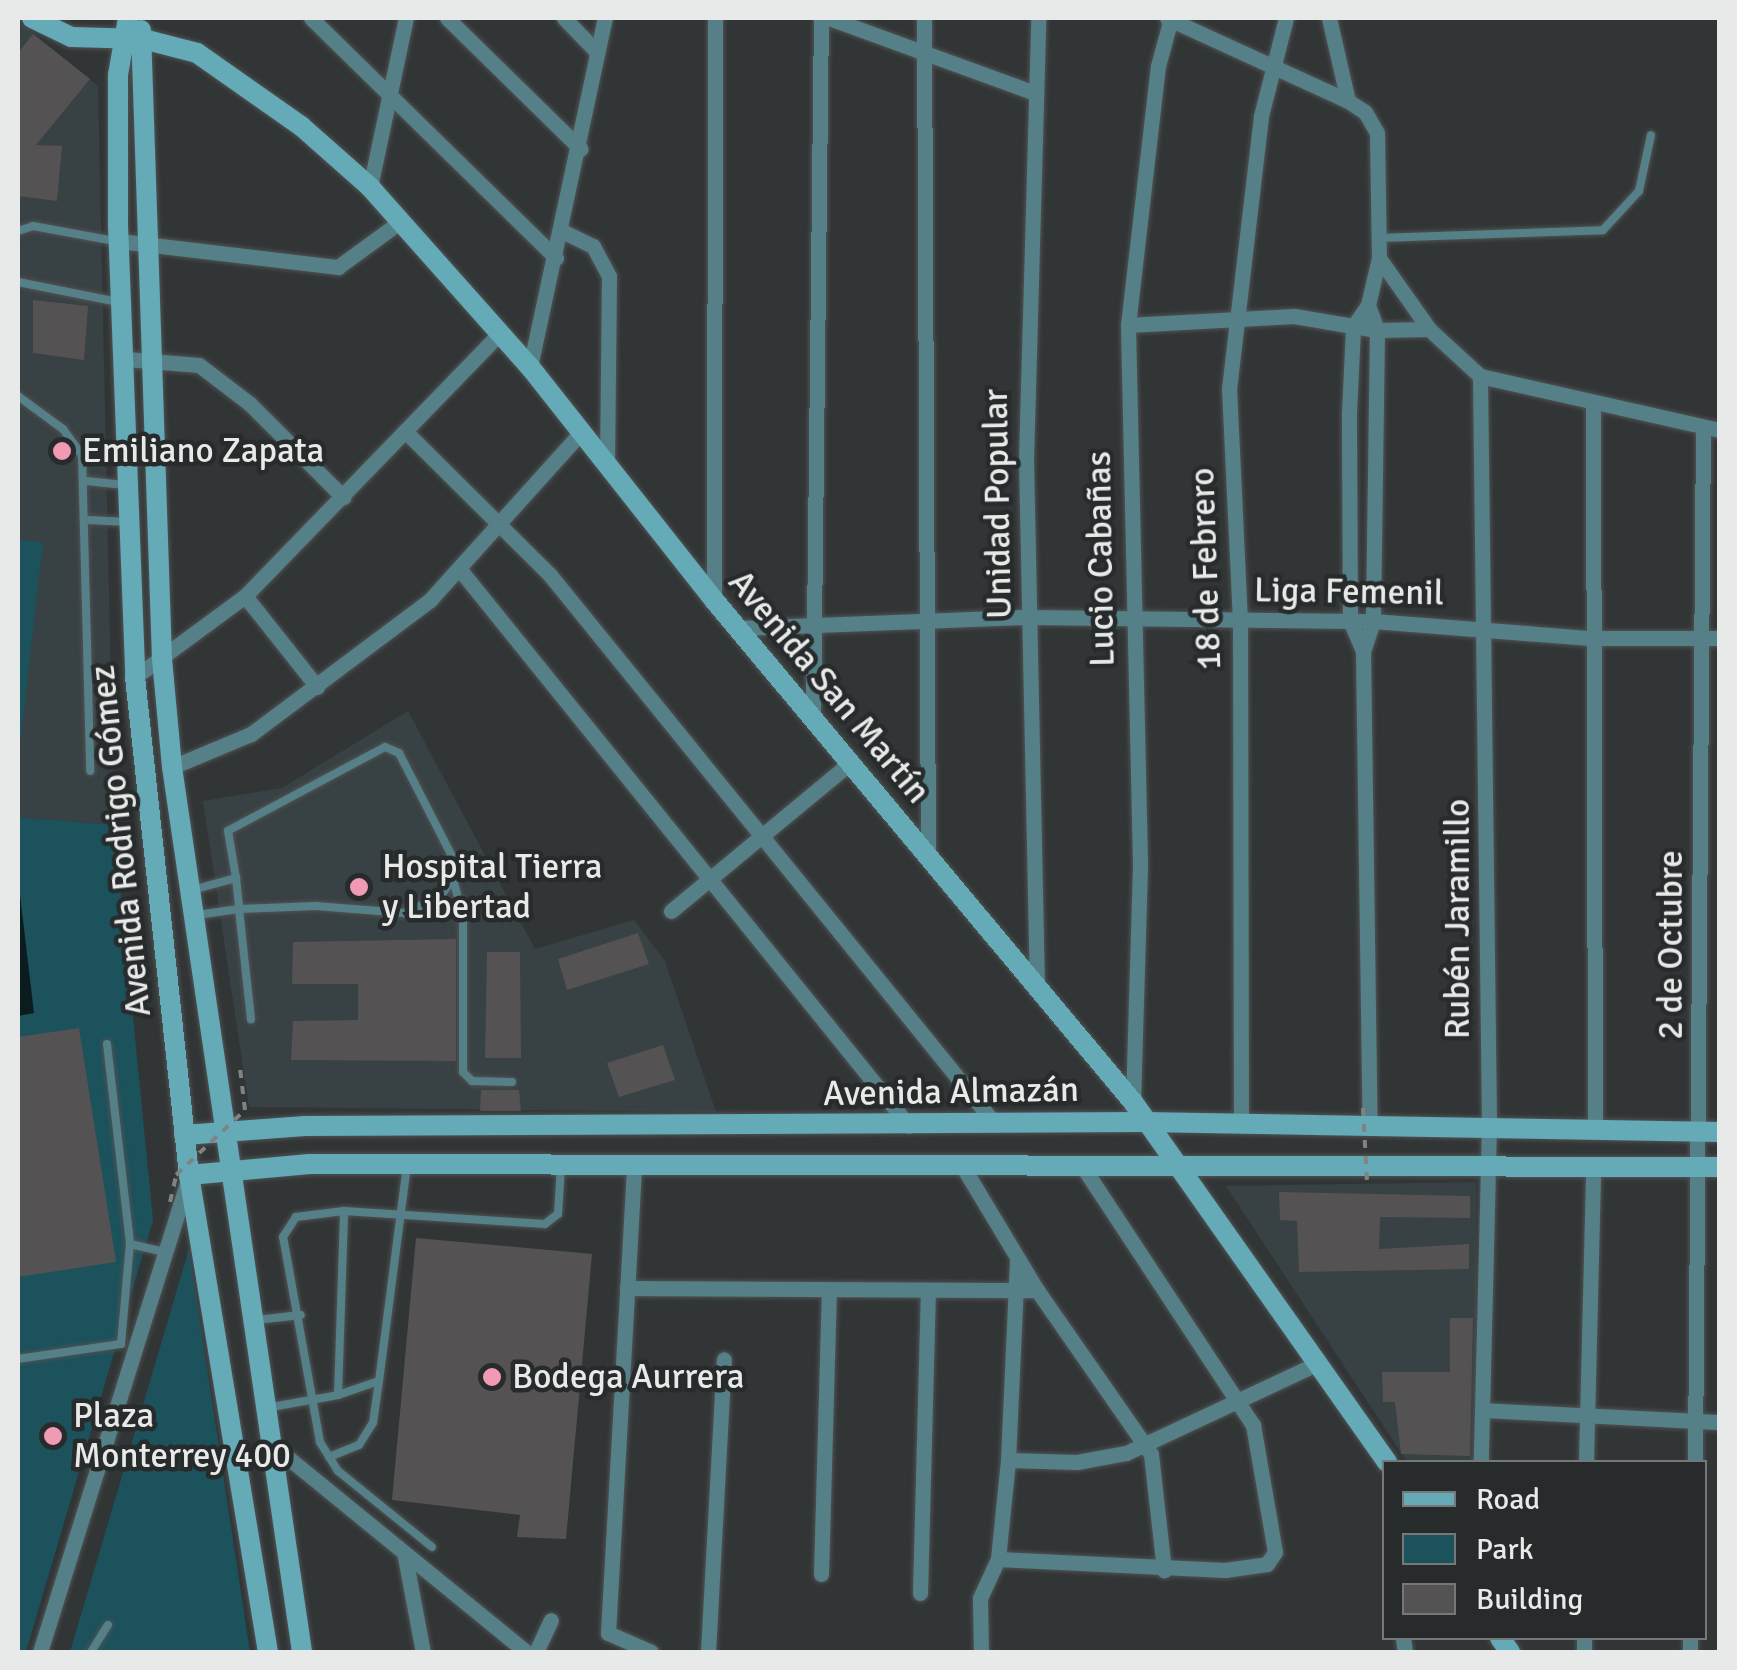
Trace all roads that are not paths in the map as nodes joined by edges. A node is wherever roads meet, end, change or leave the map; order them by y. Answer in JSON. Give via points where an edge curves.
{"nodes":[{"id":1,"x":32,"y":18,"type":"edge"},
{"id":2,"x":128,"y":18,"type":"edge"},
{"id":3,"x":138,"y":18,"type":"edge"},
{"id":4,"x":311,"y":18,"type":"edge"},
{"id":5,"x":406,"y":18,"type":"edge"},
{"id":6,"x":447,"y":18,"type":"edge"},
{"id":7,"x":564,"y":18,"type":"edge"},
{"id":8,"x":604,"y":18,"type":"edge"},
{"id":9,"x":714,"y":18,"type":"edge"},
{"id":10,"x":825,"y":18,"type":"edge"},
{"id":11,"x":924,"y":18,"type":"edge"},
{"id":12,"x":1038,"y":18,"type":"edge"},
{"id":13,"x":1169,"y":18,"type":"edge"},
{"id":14,"x":1286,"y":18,"type":"edge"},
{"id":15,"x":1330,"y":18,"type":"edge"},
{"id":16,"x":120,"y":39,"type":"junction"},
{"id":17,"x":143,"y":39,"type":"junction"},
{"id":18,"x":597,"y":52,"type":"junction"},
{"id":19,"x":927,"y":52,"type":"junction"},
{"id":20,"x":1270,"y":66,"type":"junction"},
{"id":21,"x":386,"y":87,"type":"junction"},
{"id":22,"x":1036,"y":93,"type":"junction"},
{"id":23,"x":1348,"y":101,"type":"junction"},
{"id":24,"x":1651,"y":135,"type":"dead end"},
{"id":25,"x":580,"y":149,"type":"junction"},
{"id":26,"x":370,"y":187,"type":"junction"},
{"id":27,"x":402,"y":220,"type":"junction"},
{"id":28,"x":18,"y":231,"type":"edge"},
{"id":29,"x":562,"y":231,"type":"junction"},
{"id":30,"x":1380,"y":238,"type":"junction"},
{"id":31,"x":149,"y":240,"type":"junction"},
{"id":32,"x":119,"y":241,"type":"junction"},
{"id":33,"x":556,"y":258,"type":"junction"},
{"id":34,"x":1378,"y":258,"type":"junction"},
{"id":35,"x":18,"y":282,"type":"edge"},
{"id":36,"x":122,"y":302,"type":"junction"},
{"id":37,"x":1368,"y":305,"type":"junction"},
{"id":38,"x":1233,"y":319,"type":"junction"},
{"id":39,"x":1128,"y":325,"type":"junction"},
{"id":40,"x":1353,"y":327,"type":"junction"},
{"id":41,"x":1428,"y":329,"type":"junction"},
{"id":42,"x":1377,"y":330,"type":"junction"},
{"id":43,"x":498,"y":336,"type":"junction"},
{"id":44,"x":126,"y":360,"type":"junction"},
{"id":45,"x":154,"y":360,"type":"junction"},
{"id":46,"x":530,"y":367,"type":"junction"},
{"id":47,"x":1480,"y":376,"type":"junction"},
{"id":48,"x":18,"y":396,"type":"edge"},
{"id":49,"x":1593,"y":405,"type":"junction"},
{"id":50,"x":1711,"y":428,"type":"edge"},
{"id":51,"x":406,"y":431,"type":"junction"},
{"id":52,"x":582,"y":431,"type":"junction"},
{"id":53,"x":607,"y":463,"type":"junction"},
{"id":54,"x":86,"y":481,"type":"junction"},
{"id":55,"x":130,"y":486,"type":"junction"},
{"id":56,"x":344,"y":497,"type":"junction"},
{"id":57,"x":88,"y":520,"type":"junction"},
{"id":58,"x":131,"y":522,"type":"junction"},
{"id":59,"x":504,"y":525,"type":"junction"},
{"id":60,"x":461,"y":571,"type":"junction"},
{"id":61,"x":245,"y":596,"type":"junction"},
{"id":62,"x":714,"y":600,"type":"junction"},
{"id":63,"x":1030,"y":617,"type":"junction"},
{"id":64,"x":923,"y":619,"type":"junction"},
{"id":65,"x":1132,"y":621,"type":"junction"},
{"id":66,"x":1240,"y":621,"type":"junction"},
{"id":67,"x":1350,"y":621,"type":"junction"},
{"id":68,"x":1373,"y":621,"type":"junction"},
{"id":69,"x":816,"y":624,"type":"junction"},
{"id":70,"x":1486,"y":625,"type":"junction"},
{"id":71,"x":738,"y":628,"type":"junction"},
{"id":72,"x":1700,"y":637,"type":"junction"},
{"id":73,"x":1590,"y":638,"type":"junction"},
{"id":74,"x":1720,"y":638,"type":"edge"},
{"id":75,"x":1363,"y":651,"type":"junction"},
{"id":76,"x":162,"y":659,"type":"junction"},
{"id":77,"x":135,"y":677,"type":"junction"},
{"id":78,"x":318,"y":687,"type":"junction"},
{"id":79,"x":813,"y":718,"type":"junction"},
{"id":80,"x":850,"y":762,"type":"junction"},
{"id":81,"x":172,"y":767,"type":"junction"},
{"id":82,"x":90,"y":771,"type":"dead end"},
{"id":83,"x":760,"y":838,"type":"junction"},
{"id":84,"x":928,"y":858,"type":"junction"},
{"id":85,"x":236,"y":878,"type":"junction"},
{"id":86,"x":452,"y":879,"type":"junction"},
{"id":87,"x":708,"y":880,"type":"junction"},
{"id":88,"x":188,"y":890,"type":"junction"},
{"id":89,"x":240,"y":909,"type":"junction"},
{"id":90,"x":672,"y":912,"type":"dead end"},
{"id":91,"x":191,"y":917,"type":"junction"},
{"id":92,"x":1038,"y":989,"type":"junction"},
{"id":93,"x":252,"y":1019,"type":"dead end"},
{"id":94,"x":106,"y":1044,"type":"dead end"},
{"id":95,"x":512,"y":1082,"type":"dead end"},
{"id":96,"x":1133,"y":1102,"type":"junction"},
{"id":97,"x":1367,"y":1116,"type":"junction"},
{"id":98,"x":1144,"y":1122,"type":"junction"},
{"id":99,"x":996,"y":1124,"type":"junction"},
{"id":100,"x":1241,"y":1124,"type":"junction"},
{"id":101,"x":1489,"y":1125,"type":"junction"},
{"id":102,"x":909,"y":1126,"type":"junction"},
{"id":103,"x":1595,"y":1127,"type":"junction"},
{"id":104,"x":1710,"y":1128,"type":"edge"},
{"id":105,"x":222,"y":1129,"type":"junction"},
{"id":106,"x":184,"y":1135,"type":"junction"},
{"id":107,"x":407,"y":1164,"type":"junction"},
{"id":108,"x":561,"y":1166,"type":"junction"},
{"id":109,"x":1082,"y":1166,"type":"junction"},
{"id":110,"x":1175,"y":1166,"type":"junction"},
{"id":111,"x":1593,"y":1166,"type":"junction"},
{"id":112,"x":1488,"y":1167,"type":"junction"},
{"id":113,"x":634,"y":1168,"type":"junction"},
{"id":114,"x":963,"y":1168,"type":"junction"},
{"id":115,"x":1710,"y":1168,"type":"edge"},
{"id":116,"x":228,"y":1169,"type":"junction"},
{"id":117,"x":189,"y":1175,"type":"junction"},
{"id":118,"x":344,"y":1211,"type":"junction"},
{"id":119,"x":400,"y":1213,"type":"junction"},
{"id":120,"x":130,"y":1244,"type":"junction"},
{"id":121,"x":166,"y":1252,"type":"junction"},
{"id":122,"x":1017,"y":1258,"type":"junction"},
{"id":123,"x":627,"y":1288,"type":"junction"},
{"id":124,"x":1037,"y":1290,"type":"junction"},
{"id":125,"x":1013,"y":1292,"type":"junction"},
{"id":126,"x":828,"y":1294,"type":"junction"},
{"id":127,"x":928,"y":1294,"type":"junction"},
{"id":128,"x":301,"y":1315,"type":"junction"},
{"id":129,"x":249,"y":1320,"type":"junction"},
{"id":130,"x":129,"y":1345,"type":"junction"},
{"id":131,"x":18,"y":1359,"type":"edge"},
{"id":132,"x":724,"y":1359,"type":"dead end"},
{"id":133,"x":1314,"y":1365,"type":"junction"},
{"id":134,"x":379,"y":1382,"type":"junction"},
{"id":135,"x":338,"y":1394,"type":"junction"},
{"id":136,"x":1240,"y":1400,"type":"junction"},
{"id":137,"x":314,"y":1404,"type":"junction"},
{"id":138,"x":262,"y":1409,"type":"junction"},
{"id":139,"x":1482,"y":1410,"type":"junction"},
{"id":140,"x":1586,"y":1418,"type":"junction"},
{"id":141,"x":1720,"y":1422,"type":"edge"},
{"id":142,"x":1696,"y":1423,"type":"junction"},
{"id":143,"x":267,"y":1440,"type":"junction"},
{"id":144,"x":1144,"y":1442,"type":"junction"},
{"id":145,"x":328,"y":1458,"type":"junction"},
{"id":146,"x":1008,"y":1460,"type":"junction"},
{"id":147,"x":1385,"y":1460,"type":"edge"},
{"id":148,"x":1481,"y":1460,"type":"edge"},
{"id":149,"x":1586,"y":1460,"type":"edge"},
{"id":150,"x":1696,"y":1460,"type":"edge"},
{"id":151,"x":432,"y":1547,"type":"dead end"},
{"id":152,"x":405,"y":1558,"type":"junction"},
{"id":153,"x":998,"y":1559,"type":"junction"},
{"id":154,"x":1164,"y":1570,"type":"junction"},
{"id":155,"x":821,"y":1574,"type":"dead end"},
{"id":156,"x":920,"y":1593,"type":"dead end"},
{"id":157,"x":552,"y":1620,"type":"dead end"},
{"id":158,"x":108,"y":1625,"type":"dead end"},
{"id":159,"x":40,"y":1652,"type":"edge"},
{"id":160,"x":91,"y":1652,"type":"edge"},
{"id":161,"x":268,"y":1652,"type":"edge"},
{"id":162,"x":302,"y":1652,"type":"edge"},
{"id":163,"x":424,"y":1652,"type":"edge"},
{"id":164,"x":526,"y":1652,"type":"edge"},
{"id":165,"x":536,"y":1652,"type":"edge"},
{"id":166,"x":651,"y":1652,"type":"edge"},
{"id":167,"x":708,"y":1652,"type":"edge"},
{"id":168,"x":980,"y":1652,"type":"edge"}],
"edges":[{"from":1,"to":16,"type":"street","name":"Avenida San Martín","via":[[71,37]]},
{"from":2,"to":16,"type":"street","name":"Avenida Rodrigo Gómez"},
{"from":3,"to":17,"type":"street","name":"Avenida Rodrigo Gómez"},
{"from":4,"to":21,"type":"street"},
{"from":5,"to":21,"type":"street"},
{"from":6,"to":25,"type":"street"},
{"from":7,"to":18,"type":"street"},
{"from":8,"to":18,"type":"street"},
{"from":9,"to":62,"type":"street"},
{"from":10,"to":19,"type":"street"},
{"from":10,"to":69,"type":"street","via":[[814,224]]},
{"from":11,"to":19,"type":"street"},
{"from":12,"to":22,"type":"street","name":"Unidad Popular"},
{"from":13,"to":20,"type":"street"},
{"from":13,"to":39,"type":"street","name":"Lucio Cabañas"},
{"from":14,"to":20,"type":"street","name":"18 de Febrero"},
{"from":15,"to":23,"type":"street"},
{"from":16,"to":17,"type":"street","name":"Avenida San Martín"},
{"from":16,"to":32,"type":"street","name":"Avenida Rodrigo Gómez"},
{"from":17,"to":26,"type":"street","name":"Avenida San Martín","via":[[196,53],[225,69]]},
{"from":17,"to":31,"type":"street","name":"Avenida Rodrigo Gómez"},
{"from":18,"to":25,"type":"street"},
{"from":19,"to":22,"type":"street"},
{"from":19,"to":64,"type":"street"},
{"from":20,"to":23,"type":"street"},
{"from":20,"to":38,"type":"street","name":"18 de Febrero"},
{"from":21,"to":26,"type":"street"},
{"from":21,"to":33,"type":"street"},
{"from":22,"to":63,"type":"street","name":"Unidad Popular","via":[[1027,333]]},
{"from":23,"to":30,"type":"street","via":[[1365,112],[1377,133]]},
{"from":24,"to":30,"type":"lane","via":[[1639,191],[1603,230]]},
{"from":25,"to":29,"type":"street"},
{"from":26,"to":27,"type":"street","name":"Avenida San Martín"},
{"from":27,"to":31,"type":"street","via":[[338,267]]},
{"from":27,"to":43,"type":"street","name":"Avenida San Martín"},
{"from":28,"to":32,"type":"lane","via":[[33,226],[91,242]]},
{"from":29,"to":33,"type":"street"},
{"from":29,"to":53,"type":"street","via":[[594,246],[609,276]]},
{"from":30,"to":34,"type":"street"},
{"from":31,"to":32,"type":"street"},
{"from":31,"to":45,"type":"street","name":"Avenida Rodrigo Gómez"},
{"from":32,"to":36,"type":"street","name":"Avenida Rodrigo Gómez"},
{"from":33,"to":46,"type":"street"},
{"from":34,"to":37,"type":"street"},
{"from":34,"to":41,"type":"street"},
{"from":35,"to":36,"type":"lane"},
{"from":36,"to":44,"type":"street","name":"Avenida Rodrigo Gómez"},
{"from":37,"to":40,"type":"street"},
{"from":37,"to":42,"type":"street"},
{"from":38,"to":39,"type":"street"},
{"from":38,"to":40,"type":"street","via":[[1294,316]]},
{"from":38,"to":66,"type":"street","name":"18 de Febrero","via":[[1229,390]]},
{"from":39,"to":65,"type":"street","name":"Lucio Cabañas"},
{"from":40,"to":42,"type":"street"},
{"from":40,"to":67,"type":"street"},
{"from":41,"to":42,"type":"street"},
{"from":41,"to":47,"type":"street"},
{"from":42,"to":68,"type":"street"},
{"from":43,"to":46,"type":"street","name":"Avenida San Martín"},
{"from":43,"to":51,"type":"street"},
{"from":44,"to":45,"type":"street"},
{"from":44,"to":55,"type":"street","name":"Avenida Rodrigo Gómez"},
{"from":45,"to":56,"type":"street","via":[[199,365],[222,381]]},
{"from":45,"to":76,"type":"street","name":"Avenida Rodrigo Gómez"},
{"from":46,"to":52,"type":"street","name":"Avenida San Martín"},
{"from":47,"to":49,"type":"street"},
{"from":47,"to":70,"type":"street","name":"Rubén Jaramillo"},
{"from":48,"to":54,"type":"lane","via":[[74,442]]},
{"from":49,"to":50,"type":"street"},
{"from":49,"to":73,"type":"street"},
{"from":50,"to":72,"type":"street","name":"2 de Octubre"},
{"from":51,"to":56,"type":"street"},
{"from":51,"to":59,"type":"street"},
{"from":52,"to":53,"type":"street","name":"Avenida San Martín"},
{"from":52,"to":59,"type":"street"},
{"from":53,"to":62,"type":"street","name":"Avenida San Martín"},
{"from":54,"to":55,"type":"lane"},
{"from":54,"to":57,"type":"lane"},
{"from":55,"to":58,"type":"street","name":"Avenida Rodrigo Gómez"},
{"from":56,"to":61,"type":"street"},
{"from":57,"to":58,"type":"lane"},
{"from":57,"to":82,"type":"lane"},
{"from":58,"to":77,"type":"street","name":"Avenida Rodrigo Gómez"},
{"from":59,"to":60,"type":"street"},
{"from":59,"to":83,"type":"street"},
{"from":60,"to":78,"type":"street"},
{"from":60,"to":87,"type":"street"},
{"from":61,"to":76,"type":"street"},
{"from":61,"to":78,"type":"street"},
{"from":62,"to":71,"type":"street","name":"Avenida San Martín"},
{"from":63,"to":64,"type":"street","name":"Liga Femenil"},
{"from":63,"to":65,"type":"street","name":"Liga Femenil"},
{"from":63,"to":92,"type":"street","name":"Unidad Popular"},
{"from":64,"to":69,"type":"street","name":"Liga Femenil"},
{"from":64,"to":84,"type":"street"},
{"from":65,"to":66,"type":"street","name":"Liga Femenil"},
{"from":65,"to":96,"type":"street","name":"Lucio Cabañas","via":[[1140,863]]},
{"from":66,"to":67,"type":"street","name":"Liga Femenil"},
{"from":66,"to":100,"type":"street","name":"18 de Febrero"},
{"from":67,"to":68,"type":"street","name":"Liga Femenil"},
{"from":67,"to":75,"type":"street"},
{"from":68,"to":70,"type":"street","name":"Liga Femenil"},
{"from":68,"to":75,"type":"street"},
{"from":69,"to":71,"type":"street","name":"Liga Femenil"},
{"from":69,"to":79,"type":"street"},
{"from":70,"to":73,"type":"street","name":"Liga Femenil"},
{"from":70,"to":101,"type":"street","name":"Rubén Jaramillo"},
{"from":71,"to":79,"type":"street","name":"Avenida San Martín"},
{"from":72,"to":73,"type":"street","name":"Liga Femenil"},
{"from":72,"to":74,"type":"street","name":"Liga Femenil"},
{"from":72,"to":104,"type":"street","name":"2 de Octubre"},
{"from":73,"to":103,"type":"street"},
{"from":75,"to":97,"type":"street"},
{"from":76,"to":77,"type":"street"},
{"from":76,"to":81,"type":"street","name":"Avenida Rodrigo Gómez"},
{"from":77,"to":106,"type":"street","name":"Avenida Rodrigo Gómez"},
{"from":78,"to":81,"type":"street","via":[[251,734]]},
{"from":79,"to":80,"type":"street","name":"Avenida San Martín"},
{"from":80,"to":83,"type":"street"},
{"from":80,"to":84,"type":"street","name":"Avenida San Martín"},
{"from":81,"to":88,"type":"street","name":"Avenida Rodrigo Gómez"},
{"from":83,"to":87,"type":"street"},
{"from":83,"to":99,"type":"street"},
{"from":84,"to":92,"type":"street","name":"Avenida San Martín"},
{"from":85,"to":86,"type":"lane","via":[[228,842],[233,824],[298,798],[385,747],[400,753],[448,838]]},
{"from":85,"to":88,"type":"lane"},
{"from":85,"to":89,"type":"lane"},
{"from":86,"to":89,"type":"lane","via":[[440,897],[412,912]]},
{"from":86,"to":95,"type":"lane","via":[[463,918],[463,1072],[472,1081]]},
{"from":87,"to":90,"type":"street"},
{"from":87,"to":102,"type":"street"},
{"from":88,"to":91,"type":"street","name":"Avenida Rodrigo Gómez"},
{"from":89,"to":91,"type":"lane"},
{"from":89,"to":93,"type":"lane"},
{"from":91,"to":105,"type":"street","name":"Avenida Rodrigo Gómez"},
{"from":92,"to":96,"type":"street","name":"Avenida San Martín"},
{"from":94,"to":120,"type":"lane"},
{"from":96,"to":98,"type":"street","name":"Avenida San Martín"},
{"from":97,"to":100,"type":"street","name":"Avenida Almazán"},
{"from":97,"to":101,"type":"street","name":"Avenida Almazán"},
{"from":98,"to":99,"type":"street","name":"Avenida Almazán"},
{"from":98,"to":100,"type":"street","name":"Avenida Almazán"},
{"from":98,"to":110,"type":"street","name":"Avenida San Martín"},
{"from":99,"to":102,"type":"street","name":"Avenida Almazán"},
{"from":101,"to":103,"type":"street","name":"Avenida Almazán"},
{"from":101,"to":112,"type":"street","name":"Rubén Jaramillo"},
{"from":102,"to":105,"type":"street","name":"Avenida Almazán"},
{"from":103,"to":104,"type":"street","name":"Avenida Almazán"},
{"from":104,"to":115,"type":"street","name":"2 de Octubre"},
{"from":105,"to":106,"type":"street","name":"Avenida Almazán"},
{"from":105,"to":116,"type":"street","name":"Avenida Rodrigo Gómez"},
{"from":106,"to":117,"type":"street","name":"Avenida Rodrigo Gómez"},
{"from":107,"to":108,"type":"street","name":"Avenida Almazán"},
{"from":107,"to":116,"type":"street","name":"Avenida Almazán"},
{"from":107,"to":119,"type":"lane"},
{"from":108,"to":113,"type":"street","name":"Avenida Almazán"},
{"from":108,"to":119,"type":"lane","via":[[558,1214],[545,1224]]},
{"from":109,"to":110,"type":"street","name":"Avenida Almazán"},
{"from":109,"to":114,"type":"street","name":"Avenida Almazán"},
{"from":109,"to":136,"type":"street"},
{"from":110,"to":112,"type":"street","name":"Avenida Almazán"},
{"from":110,"to":133,"type":"street","name":"Avenida San Martín"},
{"from":111,"to":112,"type":"street","name":"Avenida Almazán"},
{"from":111,"to":115,"type":"street","name":"Avenida Almazán"},
{"from":111,"to":140,"type":"street"},
{"from":112,"to":139,"type":"street","name":"Rubén Jaramillo"},
{"from":113,"to":114,"type":"street","name":"Avenida Almazán"},
{"from":113,"to":123,"type":"street"},
{"from":114,"to":122,"type":"street"},
{"from":115,"to":142,"type":"street","name":"2 de Octubre"},
{"from":116,"to":117,"type":"street","name":"Avenida Almazán"},
{"from":116,"to":129,"type":"street","name":"Avenida Rodrigo Gómez"},
{"from":117,"to":121,"type":"street"},
{"from":117,"to":161,"type":"street","name":"Avenida Rodrigo Gómez"},
{"from":118,"to":119,"type":"lane"},
{"from":118,"to":128,"type":"lane","via":[[288,1223],[284,1249]]},
{"from":118,"to":135,"type":"lane"},
{"from":119,"to":134,"type":"lane"},
{"from":120,"to":121,"type":"lane"},
{"from":120,"to":130,"type":"lane"},
{"from":121,"to":130,"type":"street"},
{"from":122,"to":124,"type":"street"},
{"from":122,"to":125,"type":"street"},
{"from":123,"to":126,"type":"street"},
{"from":123,"to":166,"type":"street","via":[[608,1612],[612,1640]]},
{"from":124,"to":125,"type":"street"},
{"from":124,"to":144,"type":"street"},
{"from":125,"to":127,"type":"street"},
{"from":125,"to":146,"type":"street"},
{"from":126,"to":127,"type":"street"},
{"from":126,"to":155,"type":"street"},
{"from":127,"to":156,"type":"street"},
{"from":128,"to":129,"type":"lane"},
{"from":128,"to":137,"type":"lane"},
{"from":129,"to":138,"type":"street","name":"Avenida Rodrigo Gómez"},
{"from":130,"to":131,"type":"lane"},
{"from":130,"to":159,"type":"street"},
{"from":132,"to":167,"type":"street"},
{"from":133,"to":136,"type":"street"},
{"from":133,"to":147,"type":"street","name":"Avenida San Martín"},
{"from":134,"to":135,"type":"lane"},
{"from":134,"to":145,"type":"lane","via":[[373,1422],[360,1445]]},
{"from":135,"to":137,"type":"lane"},
{"from":136,"to":144,"type":"street"},
{"from":136,"to":154,"type":"street","via":[[1259,1449],[1276,1540],[1272,1561]]},
{"from":137,"to":138,"type":"lane"},
{"from":137,"to":145,"type":"lane"},
{"from":138,"to":143,"type":"street","name":"Avenida Rodrigo Gómez"},
{"from":139,"to":140,"type":"street"},
{"from":139,"to":148,"type":"street","name":"Rubén Jaramillo"},
{"from":140,"to":142,"type":"street"},
{"from":140,"to":149,"type":"street"},
{"from":141,"to":142,"type":"street"},
{"from":142,"to":150,"type":"street","name":"2 de Octubre"},
{"from":143,"to":152,"type":"street"},
{"from":143,"to":162,"type":"street","name":"Avenida Rodrigo Gómez"},
{"from":144,"to":146,"type":"street","via":[[1126,1453],[1077,1462]]},
{"from":144,"to":154,"type":"street","via":[[1156,1477]]},
{"from":145,"to":151,"type":"lane"},
{"from":146,"to":153,"type":"street"},
{"from":152,"to":163,"type":"street"},
{"from":152,"to":164,"type":"street"},
{"from":153,"to":154,"type":"street"},
{"from":153,"to":168,"type":"street","via":[[980,1598]]},
{"from":157,"to":165,"type":"street"},
{"from":158,"to":160,"type":"lane"}]}
